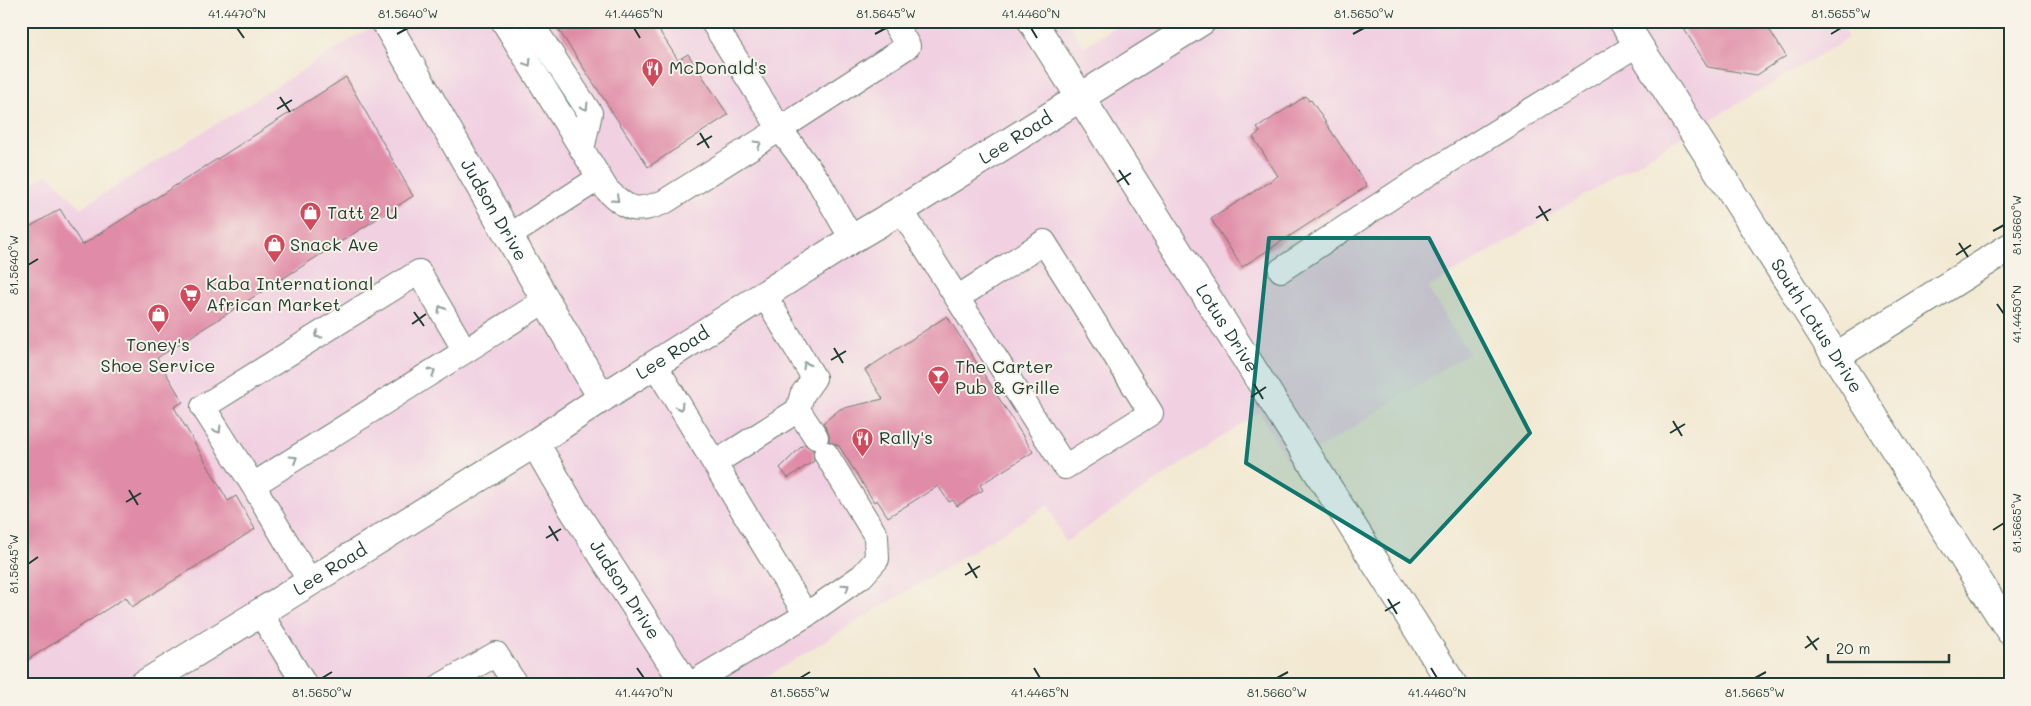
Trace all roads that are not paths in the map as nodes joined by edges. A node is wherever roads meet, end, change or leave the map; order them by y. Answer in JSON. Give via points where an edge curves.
{"nodes":[{"id":1,"x":385,"y":21,"type":"edge"},
{"id":2,"x":503,"y":21,"type":"edge"},
{"id":3,"x":532,"y":21,"type":"edge"},
{"id":4,"x":893,"y":21,"type":"edge"},
{"id":5,"x":1032,"y":21,"type":"edge"},
{"id":6,"x":1202,"y":21,"type":"edge"},
{"id":7,"x":1623,"y":21,"type":"edge"},
{"id":8,"x":713,"y":22,"type":"edge"},
{"id":9,"x":1638,"y":44,"type":"junction"},
{"id":10,"x":1080,"y":97,"type":"junction"},
{"id":11,"x":780,"y":129,"type":"junction"},
{"id":12,"x":582,"y":150,"type":"junction"},
{"id":13,"x":599,"y":178,"type":"junction"},
{"id":14,"x":901,"y":210,"type":"junction"},
{"id":15,"x":509,"y":236,"type":"junction"},
{"id":16,"x":852,"y":239,"type":"junction"},
{"id":17,"x":2010,"y":247,"type":"edge"},
{"id":18,"x":1281,"y":270,"type":"dead end"},
{"id":19,"x":766,"y":296,"type":"junction"},
{"id":20,"x":957,"y":298,"type":"junction"},
{"id":21,"x":546,"y":300,"type":"junction"},
{"id":22,"x":465,"y":351,"type":"junction"},
{"id":23,"x":1835,"y":357,"type":"junction"},
{"id":24,"x":655,"y":365,"type":"junction"},
{"id":25,"x":602,"y":398,"type":"junction"},
{"id":26,"x":798,"y":410,"type":"junction"},
{"id":27,"x":535,"y":443,"type":"junction"},
{"id":28,"x":715,"y":463,"type":"junction"},
{"id":29,"x":253,"y":485,"type":"junction"},
{"id":30,"x":310,"y":582,"type":"junction"},
{"id":31,"x":260,"y":613,"type":"junction"},
{"id":32,"x":806,"y":615,"type":"junction"},
{"id":33,"x":2010,"y":631,"type":"edge"},
{"id":34,"x":143,"y":685,"type":"edge"},
{"id":35,"x":305,"y":685,"type":"edge"},
{"id":36,"x":442,"y":685,"type":"edge"},
{"id":37,"x":516,"y":685,"type":"edge"},
{"id":38,"x":688,"y":685,"type":"edge"},
{"id":39,"x":1453,"y":685,"type":"edge"}],
"edges":[{"from":1,"to":15,"type":"street","name":"Judson Drive"},
{"from":2,"to":12,"type":"lane","one_way":true},
{"from":3,"to":12,"type":"lane","one_way":true,"via":[[590,113]]},
{"from":4,"to":11,"type":"lane","via":[[908,46]]},
{"from":5,"to":10,"type":"street","name":"Lotus Drive"},
{"from":6,"to":10,"type":"street","name":"Lee Road"},
{"from":7,"to":9,"type":"street","name":"South Lotus Drive"},
{"from":8,"to":11,"type":"lane"},
{"from":9,"to":18,"type":"lane","via":[[1407,187]]},
{"from":9,"to":23,"type":"street","name":"South Lotus Drive"},
{"from":10,"to":14,"type":"street","name":"Lee Road"},
{"from":10,"to":39,"type":"street","name":"Lotus Drive"},
{"from":13,"to":11,"type":"lane","one_way":true,"via":[[622,204],[644,210],[664,202]]},
{"from":11,"to":16,"type":"lane","via":[[819,182]]},
{"from":12,"to":13,"type":"lane"},
{"from":13,"to":15,"type":"lane"},
{"from":14,"to":16,"type":"street","name":"Lee Road"},
{"from":14,"to":20,"type":"lane"},
{"from":15,"to":21,"type":"street","name":"Judson Drive"},
{"from":16,"to":19,"type":"street","name":"Lee Road"},
{"from":17,"to":23,"type":"street"},
{"from":19,"to":24,"type":"street","name":"Lee Road"},
{"from":26,"to":19,"type":"lane","one_way":true,"via":[[802,395],[814,378]]},
{"from":20,"to":20,"type":"lane","via":[[1065,466],[1151,414],[1044,242]]},
{"from":21,"to":22,"type":"lane"},
{"from":21,"to":25,"type":"street","name":"Judson Drive"},
{"from":29,"to":22,"type":"lane","one_way":true},
{"from":22,"to":29,"type":"lane","one_way":true,"via":[[419,272],[203,407]]},
{"from":23,"to":33,"type":"street","name":"South Lotus Drive"},
{"from":24,"to":25,"type":"street","name":"Lee Road"},
{"from":24,"to":28,"type":"lane","one_way":true},
{"from":25,"to":27,"type":"street","name":"Lee Road"},
{"from":26,"to":28,"type":"lane"},
{"from":32,"to":26,"type":"lane","one_way":true,"via":[[862,576],[877,559],[876,536]]},
{"from":27,"to":30,"type":"street","name":"Lee Road"},
{"from":27,"to":38,"type":"street","name":"Judson Drive","via":[[573,509]]},
{"from":28,"to":32,"type":"lane"},
{"from":29,"to":30,"type":"lane"},
{"from":30,"to":31,"type":"street","name":"Lee Road"},
{"from":31,"to":34,"type":"street","name":"Lee Road"},
{"from":31,"to":35,"type":"lane"},
{"from":32,"to":38,"type":"lane"},
{"from":36,"to":37,"type":"lane","via":[[496,654]]}]}
